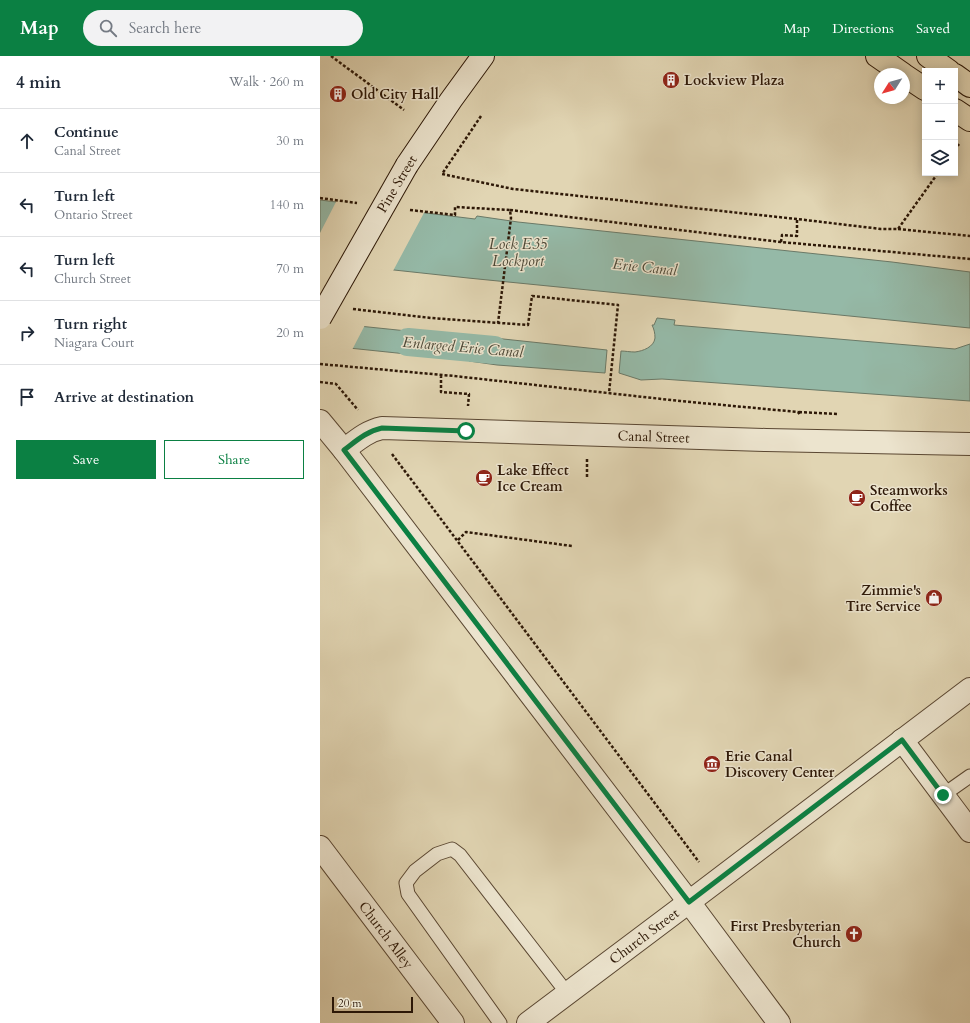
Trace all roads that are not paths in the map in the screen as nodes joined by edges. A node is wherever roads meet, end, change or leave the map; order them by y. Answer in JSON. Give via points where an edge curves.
{"nodes":[{"id":1,"x":483,"y":56,"type":"edge"},
{"id":2,"x":877,"y":56,"type":"edge"},
{"id":3,"x":928,"y":56,"type":"edge"},
{"id":4,"x":894,"y":68,"type":"edge"},
{"id":5,"x":945,"y":68,"type":"edge"},
{"id":6,"x":958,"y":77,"type":"edge"},
{"id":7,"x":910,"y":79,"type":"edge"},
{"id":8,"x":970,"y":86,"type":"edge"},
{"id":9,"x":922,"y":88,"type":"edge"},
{"id":10,"x":958,"y":112,"type":"edge"},
{"id":11,"x":970,"y":120,"type":"edge"},
{"id":12,"x":320,"y":318,"type":"edge"},
{"id":13,"x":320,"y":421,"type":"edge"},
{"id":14,"x":970,"y":444,"type":"edge"},
{"id":15,"x":344,"y":450,"type":"junction"},
{"id":16,"x":970,"y":689,"type":"edge"},
{"id":17,"x":902,"y":740,"type":"junction"},
{"id":18,"x":970,"y":776,"type":"edge"},
{"id":19,"x":943,"y":795,"type":"junction"},
{"id":20,"x":970,"y":831,"type":"edge"},
{"id":21,"x":320,"y":847,"type":"edge"},
{"id":22,"x":689,"y":902,"type":"junction"},
{"id":23,"x":567,"y":993,"type":"junction"},
{"id":24,"x":454,"y":1023,"type":"edge"},
{"id":25,"x":500,"y":1023,"type":"edge"},
{"id":26,"x":528,"y":1023,"type":"edge"},
{"id":27,"x":779,"y":1023,"type":"edge"}],
"edges":[{"from":1,"to":12,"type":"street","name":"Pine Street","bridge":true,"via":[[406,165]]},
{"from":2,"to":4,"type":"main road"},
{"from":3,"to":5,"type":"main road"},
{"from":6,"to":8,"type":"main road"},
{"from":7,"to":9,"type":"main road"},
{"from":10,"to":11,"type":"main road"},
{"from":13,"to":15,"type":"street"},
{"from":14,"to":15,"type":"street","name":"Canal Street","via":[[382,428],[368,433]]},
{"from":15,"to":22,"type":"street"},
{"from":16,"to":17,"type":"street","name":"Church Street"},
{"from":17,"to":19,"type":"street"},
{"from":17,"to":22,"type":"street","name":"Church Street"},
{"from":18,"to":19,"type":"lane"},
{"from":19,"to":20,"type":"street"},
{"from":21,"to":24,"type":"street","name":"Church Alley"},
{"from":22,"to":23,"type":"street","name":"Church Street"},
{"from":22,"to":27,"type":"street"},
{"from":23,"to":25,"type":"lane","via":[[460,855],[452,849],[437,854],[415,871],[406,883],[408,894]]},
{"from":23,"to":26,"type":"street","name":"Church Street"}]}
